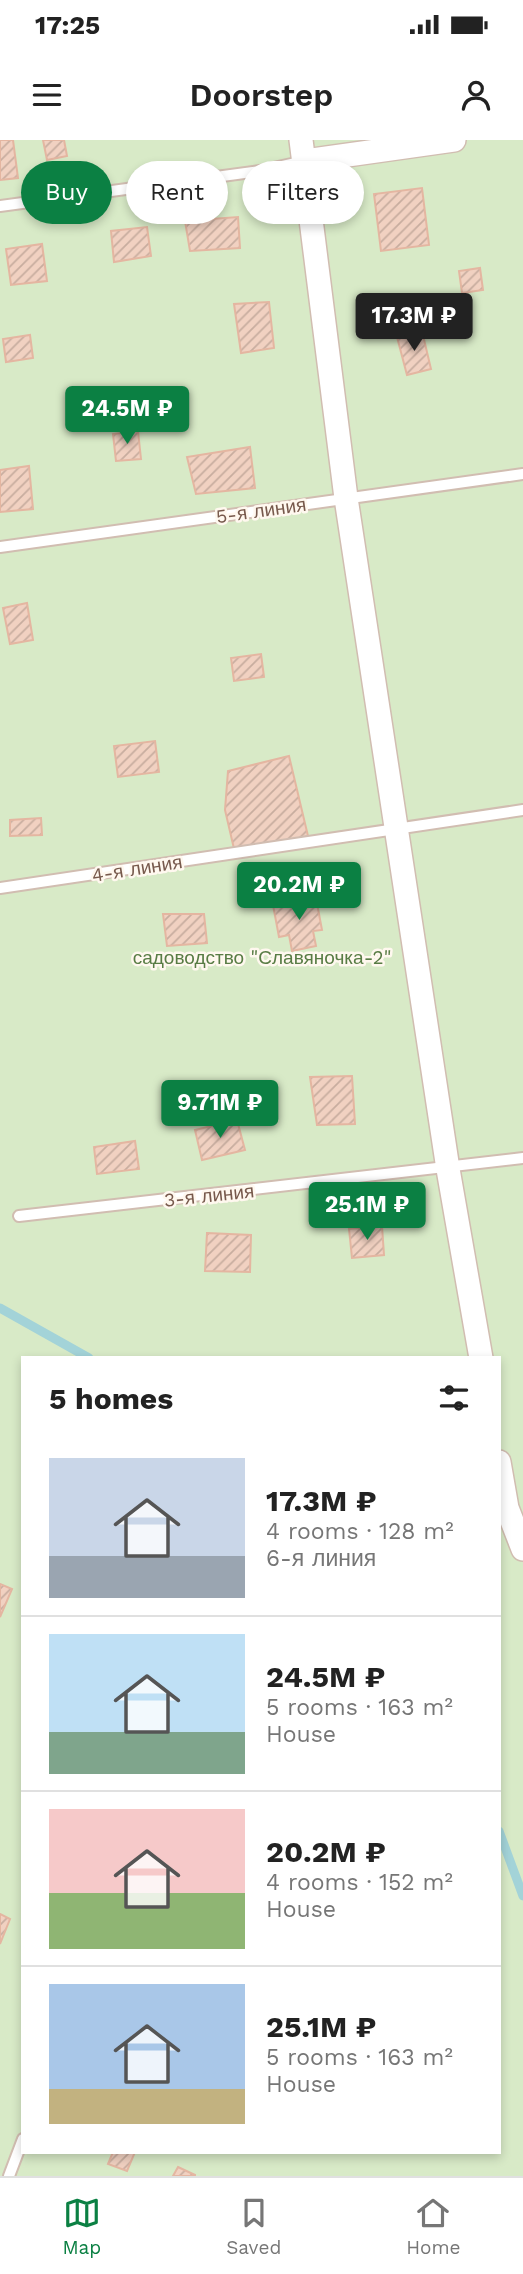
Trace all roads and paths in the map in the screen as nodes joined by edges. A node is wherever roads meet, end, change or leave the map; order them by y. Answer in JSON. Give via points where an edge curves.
{"nodes":[{"id":1,"x":454,"y":140,"type":"edge"},
{"id":2,"x":303,"y":151,"type":"edge"},
{"id":3,"x":0,"y":206,"type":"edge"},
{"id":4,"x":523,"y":474,"type":"edge"},
{"id":5,"x":346,"y":498,"type":"junction"},
{"id":6,"x":0,"y":547,"type":"edge"},
{"id":7,"x":523,"y":810,"type":"edge"},
{"id":8,"x":398,"y":828,"type":"junction"},
{"id":9,"x":0,"y":888,"type":"edge"},
{"id":10,"x":523,"y":1158,"type":"edge"},
{"id":11,"x":448,"y":1169,"type":"junction"},
{"id":12,"x":19,"y":1216,"type":"dead end"},
{"id":13,"x":481,"y":1356,"type":"edge"},
{"id":14,"x":501,"y":1468,"type":"edge"},
{"id":15,"x":515,"y":1506,"type":"edge"},
{"id":16,"x":523,"y":1549,"type":"edge"},
{"id":17,"x":21,"y":2144,"type":"edge"},
{"id":18,"x":9,"y":2176,"type":"edge"}],
"edges":[{"from":1,"to":2,"type":"street"},
{"from":2,"to":3,"type":"lane","via":[[260,171]]},
{"from":2,"to":5,"type":"street"},
{"from":4,"to":5,"type":"lane","name":"5-я линия"},
{"from":5,"to":6,"type":"lane","name":"5-я линия"},
{"from":5,"to":8,"type":"street"},
{"from":7,"to":8,"type":"lane","name":"4-я линия"},
{"from":8,"to":9,"type":"lane","name":"4-я линия"},
{"from":8,"to":11,"type":"street"},
{"from":10,"to":11,"type":"lane","name":"3-я линия"},
{"from":11,"to":12,"type":"lane","name":"3-я линия"},
{"from":11,"to":13,"type":"street"},
{"from":14,"to":15,"type":"street"},
{"from":15,"to":16,"type":"street"},
{"from":17,"to":18,"type":"lane"}]}
